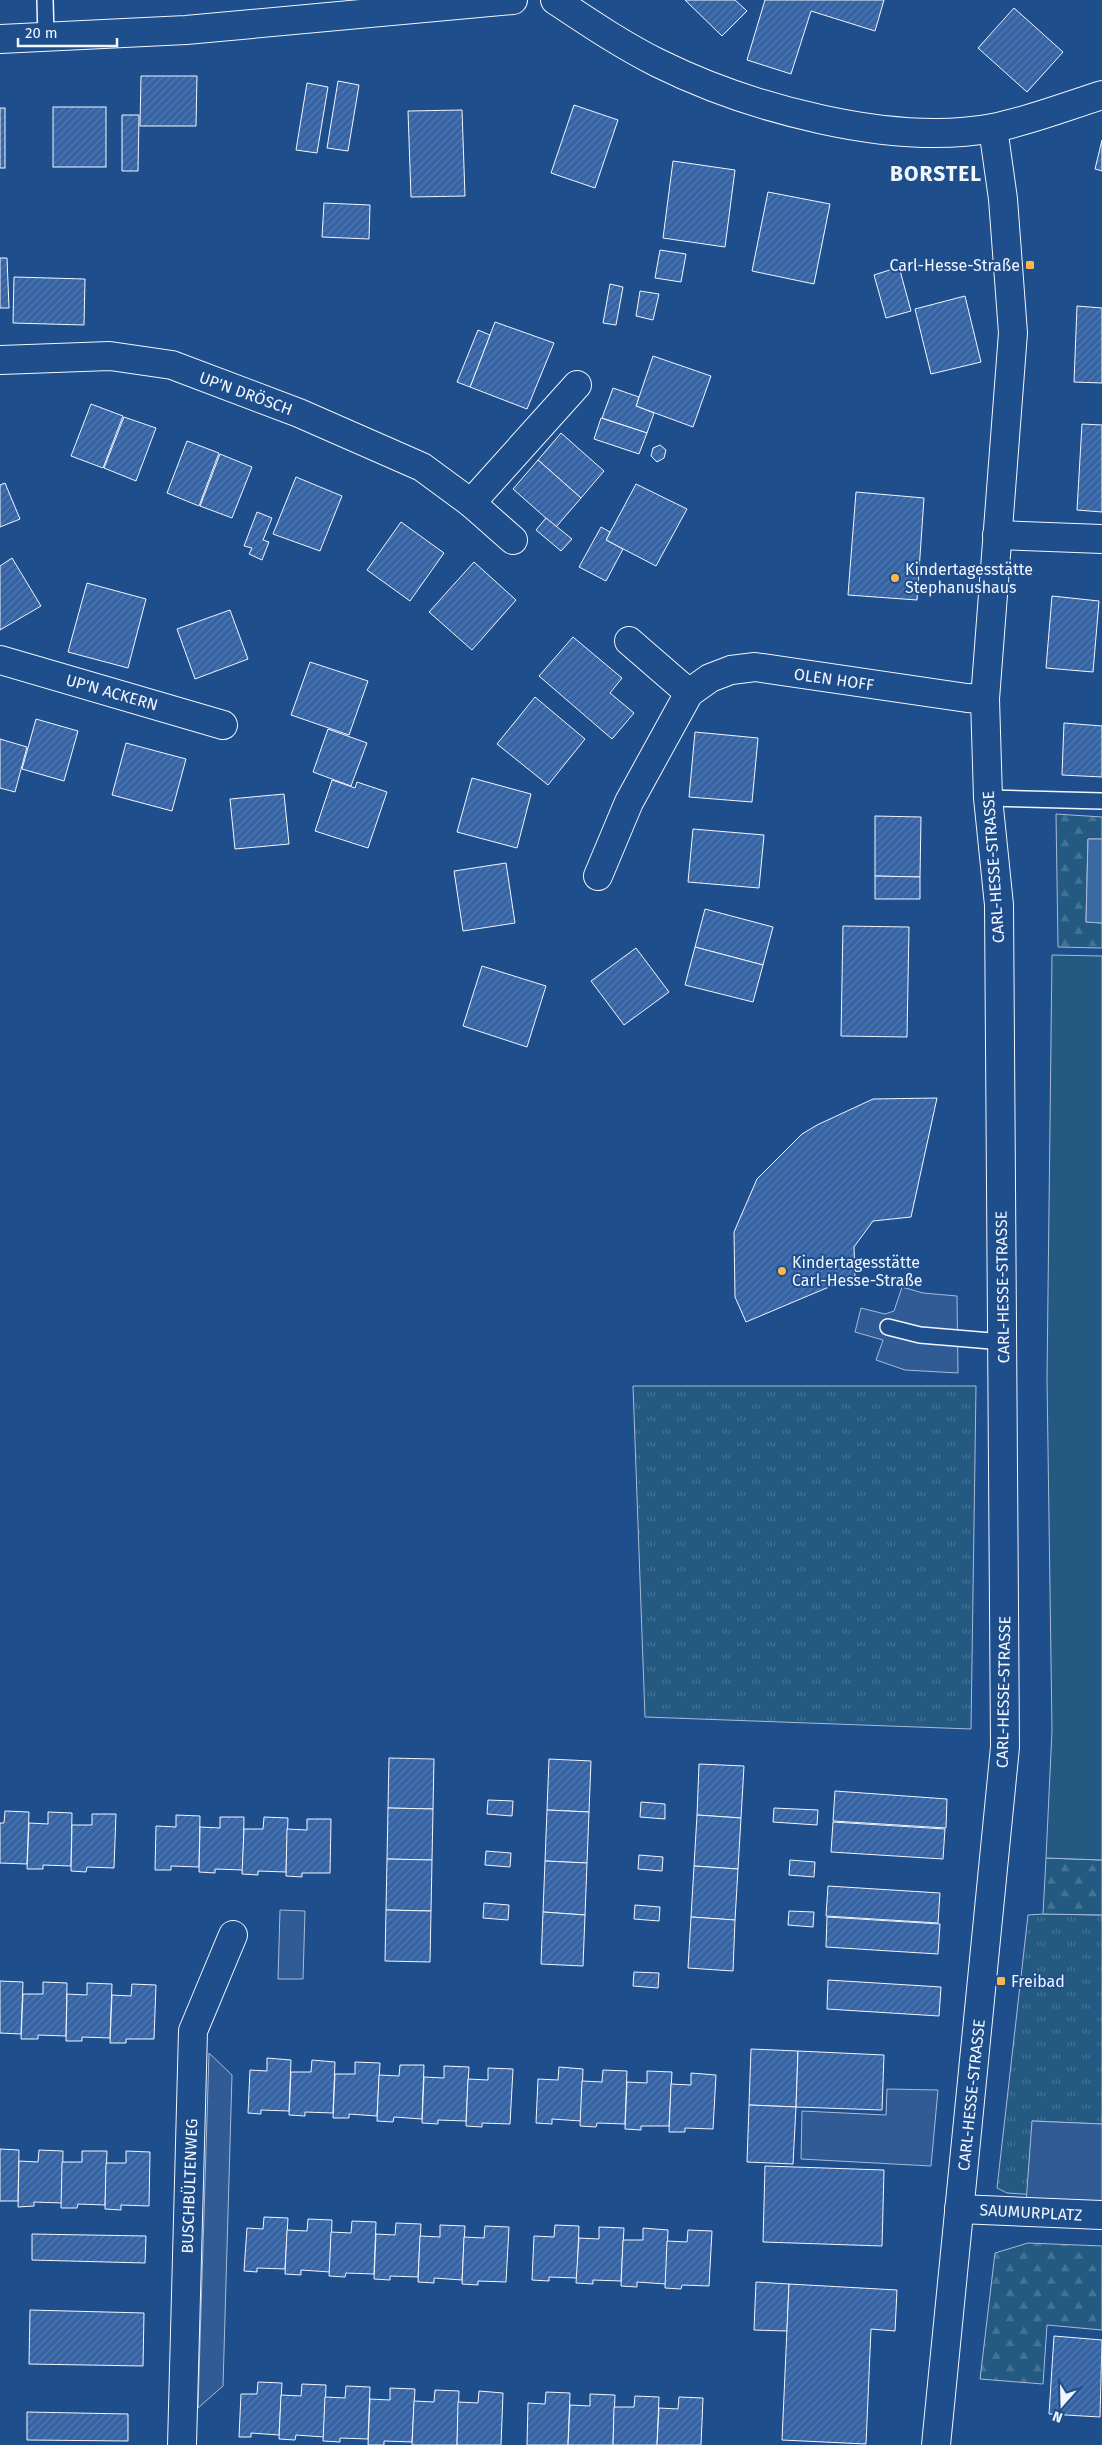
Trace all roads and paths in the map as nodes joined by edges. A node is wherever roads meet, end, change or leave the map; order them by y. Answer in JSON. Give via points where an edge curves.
{"nodes":[{"id":1,"x":45,"y":0,"type":"edge"},
{"id":2,"x":513,"y":0,"type":"edge"},
{"id":3,"x":555,"y":0,"type":"edge"},
{"id":4,"x":46,"y":37,"type":"junction"},
{"id":5,"x":0,"y":39,"type":"edge"},
{"id":6,"x":1102,"y":95,"type":"edge"},
{"id":7,"x":994,"y":128,"type":"junction"},
{"id":8,"x":0,"y":360,"type":"edge"},
{"id":9,"x":577,"y":385,"type":"dead end"},
{"id":10,"x":471,"y":503,"type":"junction"},
{"id":11,"x":997,"y":535,"type":"junction"},
{"id":12,"x":1102,"y":539,"type":"edge"},
{"id":13,"x":513,"y":540,"type":"dead end"},
{"id":14,"x":629,"y":641,"type":"dead end"},
{"id":15,"x":0,"y":660,"type":"edge"},
{"id":16,"x":688,"y":693,"type":"junction"},
{"id":17,"x":985,"y":699,"type":"junction"},
{"id":18,"x":223,"y":725,"type":"dead end"},
{"id":19,"x":988,"y":798,"type":"junction"},
{"id":20,"x":1102,"y":802,"type":"edge"},
{"id":21,"x":598,"y":876,"type":"dead end"},
{"id":22,"x":888,"y":1327,"type":"dead end"},
{"id":23,"x":1003,"y":1342,"type":"junction"},
{"id":24,"x":233,"y":1935,"type":"dead end"},
{"id":25,"x":959,"y":2209,"type":"junction"},
{"id":26,"x":1102,"y":2215,"type":"edge"},
{"id":27,"x":182,"y":2445,"type":"edge"},
{"id":28,"x":936,"y":2445,"type":"edge"}],
"edges":[{"from":1,"to":4,"type":"lane"},
{"from":2,"to":4,"type":"street","via":[[186,30]]},
{"from":3,"to":7,"type":"street","via":[[658,63],[712,87],[798,114],[879,129],[945,133]]},
{"from":4,"to":5,"type":"street"},
{"from":6,"to":7,"type":"street"},
{"from":7,"to":11,"type":"street","name":"CARL-HESSE-STRASSE","via":[[1003,199],[1012,333]]},
{"from":8,"to":10,"type":"street","name":"UP'N DRÖSCH","via":[[110,356],[172,365],[300,413],[422,467]]},
{"from":9,"to":10,"type":"street"},
{"from":10,"to":13,"type":"street","name":"UP'N DRÖSCH"},
{"from":11,"to":12,"type":"street"},
{"from":11,"to":17,"type":"street","name":"CARL-HESSE-STRASSE"},
{"from":14,"to":16,"type":"street"},
{"from":15,"to":18,"type":"street","name":"UP'N ACKERN"},
{"from":16,"to":17,"type":"street","name":"OLEN HOFF","via":[[717,675],[756,668]]},
{"from":16,"to":21,"type":"street","name":"OLEN HOFF","via":[[629,802]]},
{"from":17,"to":19,"type":"street","name":"CARL-HESSE-STRASSE"},
{"from":19,"to":20,"type":"lane"},
{"from":19,"to":23,"type":"street","name":"CARL-HESSE-STRASSE","via":[[999,905]]},
{"from":22,"to":23,"type":"lane","via":[[920,1335]]},
{"from":23,"to":25,"type":"street","name":"CARL-HESSE-STRASSE","via":[[1005,1747]]},
{"from":24,"to":27,"type":"street","name":"BUSCHBÜLTENWEG","via":[[193,2031]]},
{"from":25,"to":26,"type":"street","name":"SAUMURPLATZ"},
{"from":25,"to":28,"type":"street","name":"CARL-HESSE-STRASSE"}]}
